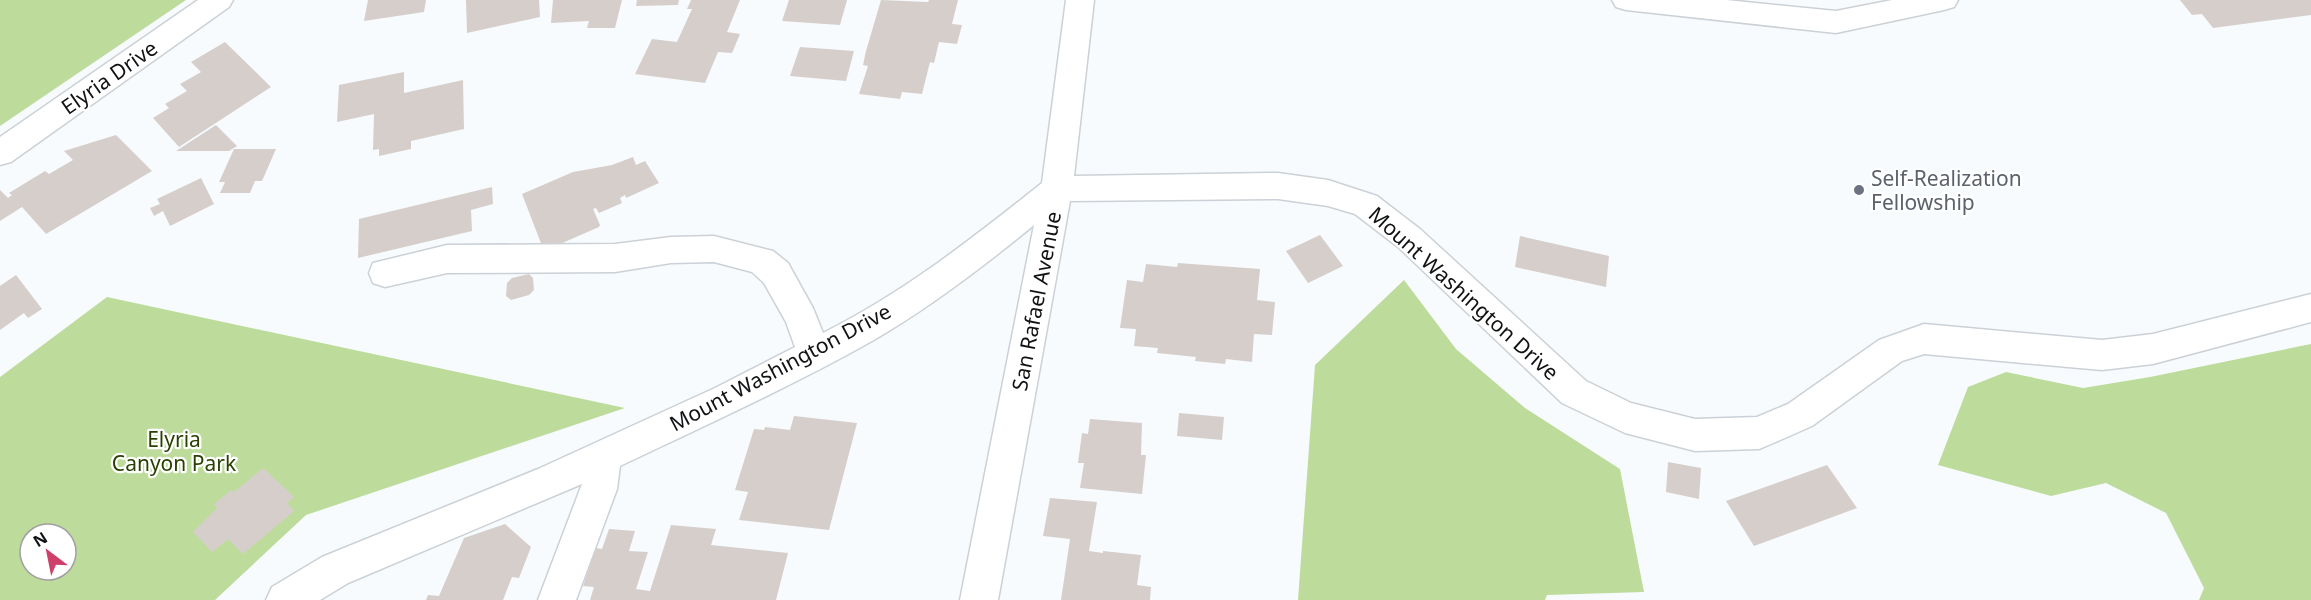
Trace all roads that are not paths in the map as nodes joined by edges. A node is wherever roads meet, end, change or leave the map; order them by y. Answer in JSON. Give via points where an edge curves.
{"nodes":[{"id":1,"x":219,"y":0,"type":"edge"},
{"id":2,"x":1080,"y":0,"type":"edge"},
{"id":3,"x":1626,"y":0,"type":"edge"},
{"id":4,"x":1944,"y":0,"type":"edge"},
{"id":5,"x":0,"y":153,"type":"edge"},
{"id":6,"x":1057,"y":189,"type":"junction"},
{"id":7,"x":385,"y":273,"type":"dead end"},
{"id":8,"x":2311,"y":308,"type":"edge"},
{"id":9,"x":815,"y":354,"type":"junction"},
{"id":10,"x":603,"y":456,"type":"junction"},
{"id":11,"x":285,"y":600,"type":"edge"},
{"id":12,"x":557,"y":600,"type":"edge"},
{"id":13,"x":979,"y":600,"type":"edge"}],
"edges":[{"from":1,"to":5,"type":"street","name":"Elyria Drive"},
{"from":2,"to":6,"type":"street","name":"San Rafael Avenue"},
{"from":3,"to":4,"type":"street","via":[[1836,22]]},
{"from":6,"to":8,"type":"street","name":"Mount Washington Drive","via":[[1278,186],[1328,193],[1366,205],[1409,238],[1574,392],[1625,417],[1695,435],[1759,433],[1800,415],[1891,350],[1924,339],[2102,355],[2153,350]]},
{"from":6,"to":9,"type":"street","name":"Mount Washington Drive","via":[[964,263],[861,330]]},
{"from":6,"to":13,"type":"street","name":"San Rafael Avenue"},
{"from":7,"to":9,"type":"street","via":[[447,259],[615,258],[714,249],[762,261],[776,273],[801,318]]},
{"from":9,"to":10,"type":"street","name":"Mount Washington Drive"},
{"from":10,"to":11,"type":"street","name":"Mount Washington Drive","via":[[335,570]]},
{"from":10,"to":12,"type":"street","via":[[599,489]]}]}
